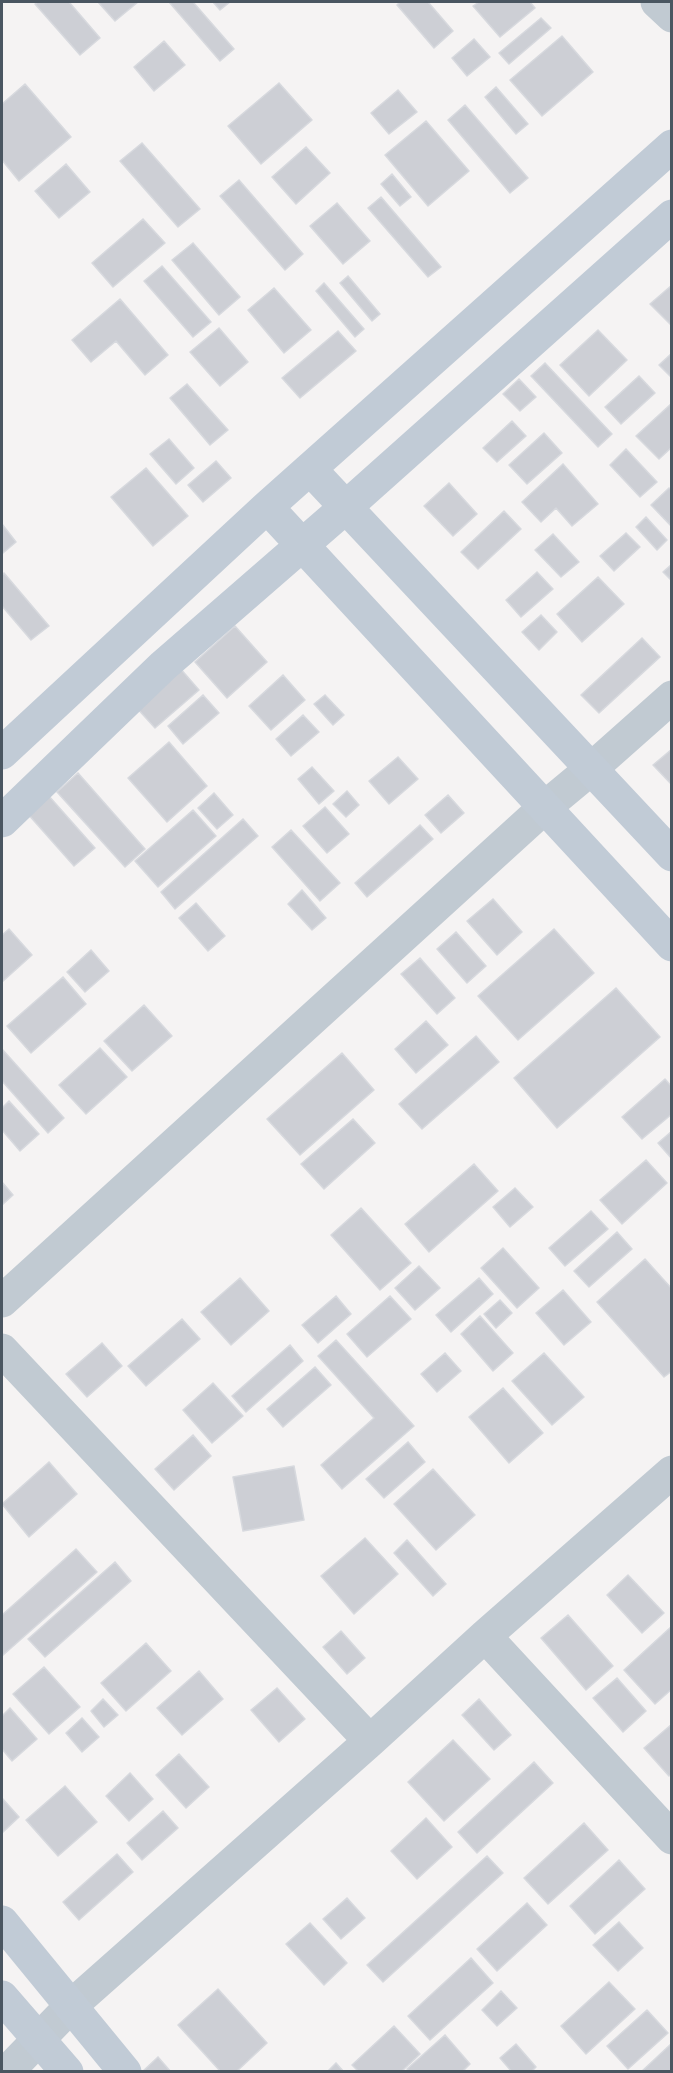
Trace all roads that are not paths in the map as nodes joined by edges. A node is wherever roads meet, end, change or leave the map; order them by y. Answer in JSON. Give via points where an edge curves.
{"nodes":[{"id":1,"x":657,"y":2,"type":"edge"},
{"id":2,"x":672,"y":16,"type":"edge"},
{"id":3,"x":672,"y":146,"type":"edge"},
{"id":4,"x":672,"y":216,"type":"edge"},
{"id":5,"x":311,"y":470,"type":"junction"},
{"id":6,"x":267,"y":507,"type":"junction"},
{"id":7,"x":346,"y":507,"type":"junction"},
{"id":8,"x":302,"y":546,"type":"junction"},
{"id":9,"x":672,"y":697,"type":"edge"},
{"id":10,"x":2,"y":753,"type":"edge"},
{"id":11,"x":591,"y":769,"type":"junction"},
{"id":12,"x":544,"y":808,"type":"junction"},
{"id":13,"x":2,"y":821,"type":"edge"},
{"id":14,"x":672,"y":855,"type":"edge"},
{"id":15,"x":672,"y":945,"type":"edge"},
{"id":16,"x":2,"y":1301,"type":"edge"},
{"id":17,"x":2,"y":1350,"type":"edge"},
{"id":18,"x":672,"y":1472,"type":"edge"},
{"id":19,"x":485,"y":1636,"type":"junction"},
{"id":20,"x":370,"y":1741,"type":"junction"},
{"id":21,"x":672,"y":1838,"type":"edge"},
{"id":22,"x":2,"y":1922,"type":"edge"},
{"id":23,"x":2,"y":1997,"type":"edge"},
{"id":24,"x":71,"y":2006,"type":"junction"},
{"id":25,"x":40,"y":2040,"type":"junction"},
{"id":26,"x":7,"y":2072,"type":"edge"},
{"id":27,"x":67,"y":2072,"type":"edge"},
{"id":28,"x":125,"y":2072,"type":"edge"}],
"edges":[{"from":1,"to":2,"type":"street"},
{"from":3,"to":5,"type":"street"},
{"from":4,"to":7,"type":"street"},
{"from":5,"to":6,"type":"street"},
{"from":5,"to":7,"type":"street"},
{"from":6,"to":8,"type":"street"},
{"from":6,"to":10,"type":"street"},
{"from":7,"to":8,"type":"street"},
{"from":7,"to":11,"type":"street"},
{"from":8,"to":12,"type":"street"},
{"from":8,"to":13,"type":"street","via":[[163,666]]},
{"from":9,"to":11,"type":"street"},
{"from":11,"to":12,"type":"street"},
{"from":11,"to":14,"type":"street"},
{"from":12,"to":15,"type":"street"},
{"from":12,"to":16,"type":"street"},
{"from":17,"to":20,"type":"street"},
{"from":18,"to":19,"type":"street"},
{"from":19,"to":20,"type":"street"},
{"from":19,"to":21,"type":"street"},
{"from":20,"to":24,"type":"street"},
{"from":22,"to":24,"type":"street"},
{"from":23,"to":25,"type":"street"},
{"from":24,"to":25,"type":"street"},
{"from":24,"to":28,"type":"street"},
{"from":25,"to":26,"type":"street"},
{"from":25,"to":27,"type":"street"}]}
